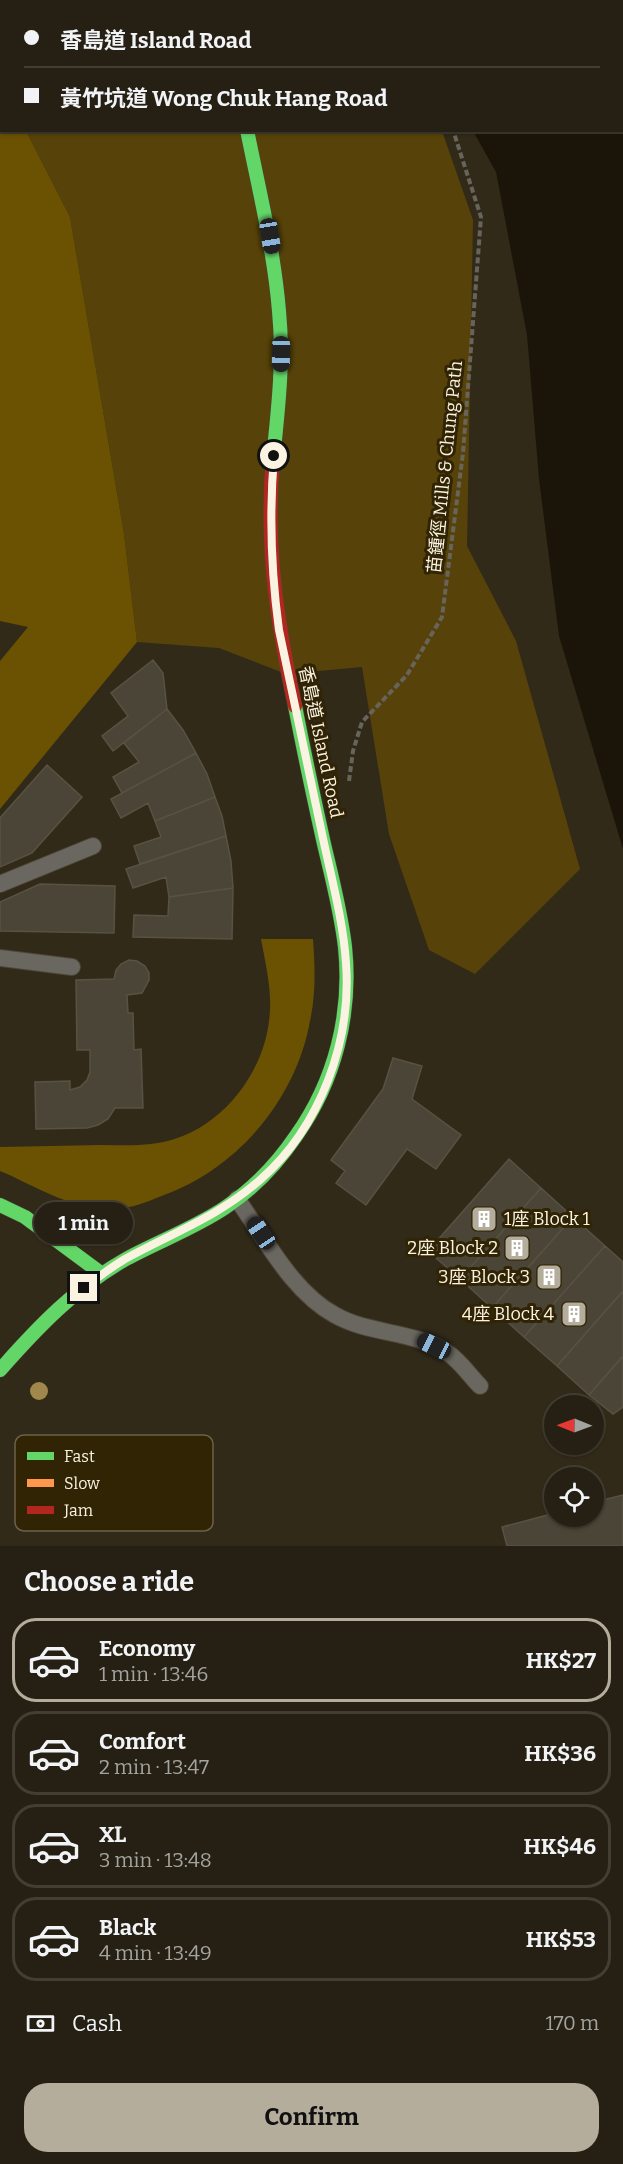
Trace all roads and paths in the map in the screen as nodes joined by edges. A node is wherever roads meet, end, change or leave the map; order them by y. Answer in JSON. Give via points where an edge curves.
{"nodes":[{"id":1,"x":247,"y":132,"type":"edge"},
{"id":2,"x":454,"y":132,"type":"edge"},
{"id":3,"x":350,"y":780,"type":"dead end"},
{"id":4,"x":93,"y":846,"type":"dead end"},
{"id":5,"x":0,"y":884,"type":"edge"},
{"id":6,"x":0,"y":958,"type":"edge"},
{"id":7,"x":72,"y":967,"type":"dead end"},
{"id":8,"x":237,"y":1199,"type":"junction"},
{"id":9,"x":0,"y":1205,"type":"edge"},
{"id":10,"x":102,"y":1274,"type":"junction"},
{"id":11,"x":0,"y":1370,"type":"edge"},
{"id":12,"x":480,"y":1386,"type":"dead end"}],
"edges":[{"from":1,"to":8,"type":"main road","name":"香島道 Island Road","via":[[270,236],[281,337],[270,499],[273,586],[343,935],[347,992],[341,1040],[313,1111],[285,1153]]},
{"from":2,"to":3,"type":"path","name":"苗鍾徑 Mills & Chung Path","via":[[480,217],[463,453],[441,617],[407,675],[362,722],[352,751]]},
{"from":4,"to":5,"type":"lane"},
{"from":6,"to":7,"type":"lane"},
{"from":8,"to":10,"type":"main road","name":"香島道 Island Road"},
{"from":8,"to":12,"type":"lane","via":[[292,1279],[319,1305],[356,1325],[420,1339],[449,1353]]},
{"from":9,"to":10,"type":"main road","via":[[25,1217]]},
{"from":10,"to":11,"type":"main road","name":"香島道 Island Road","via":[[37,1330]]}]}
